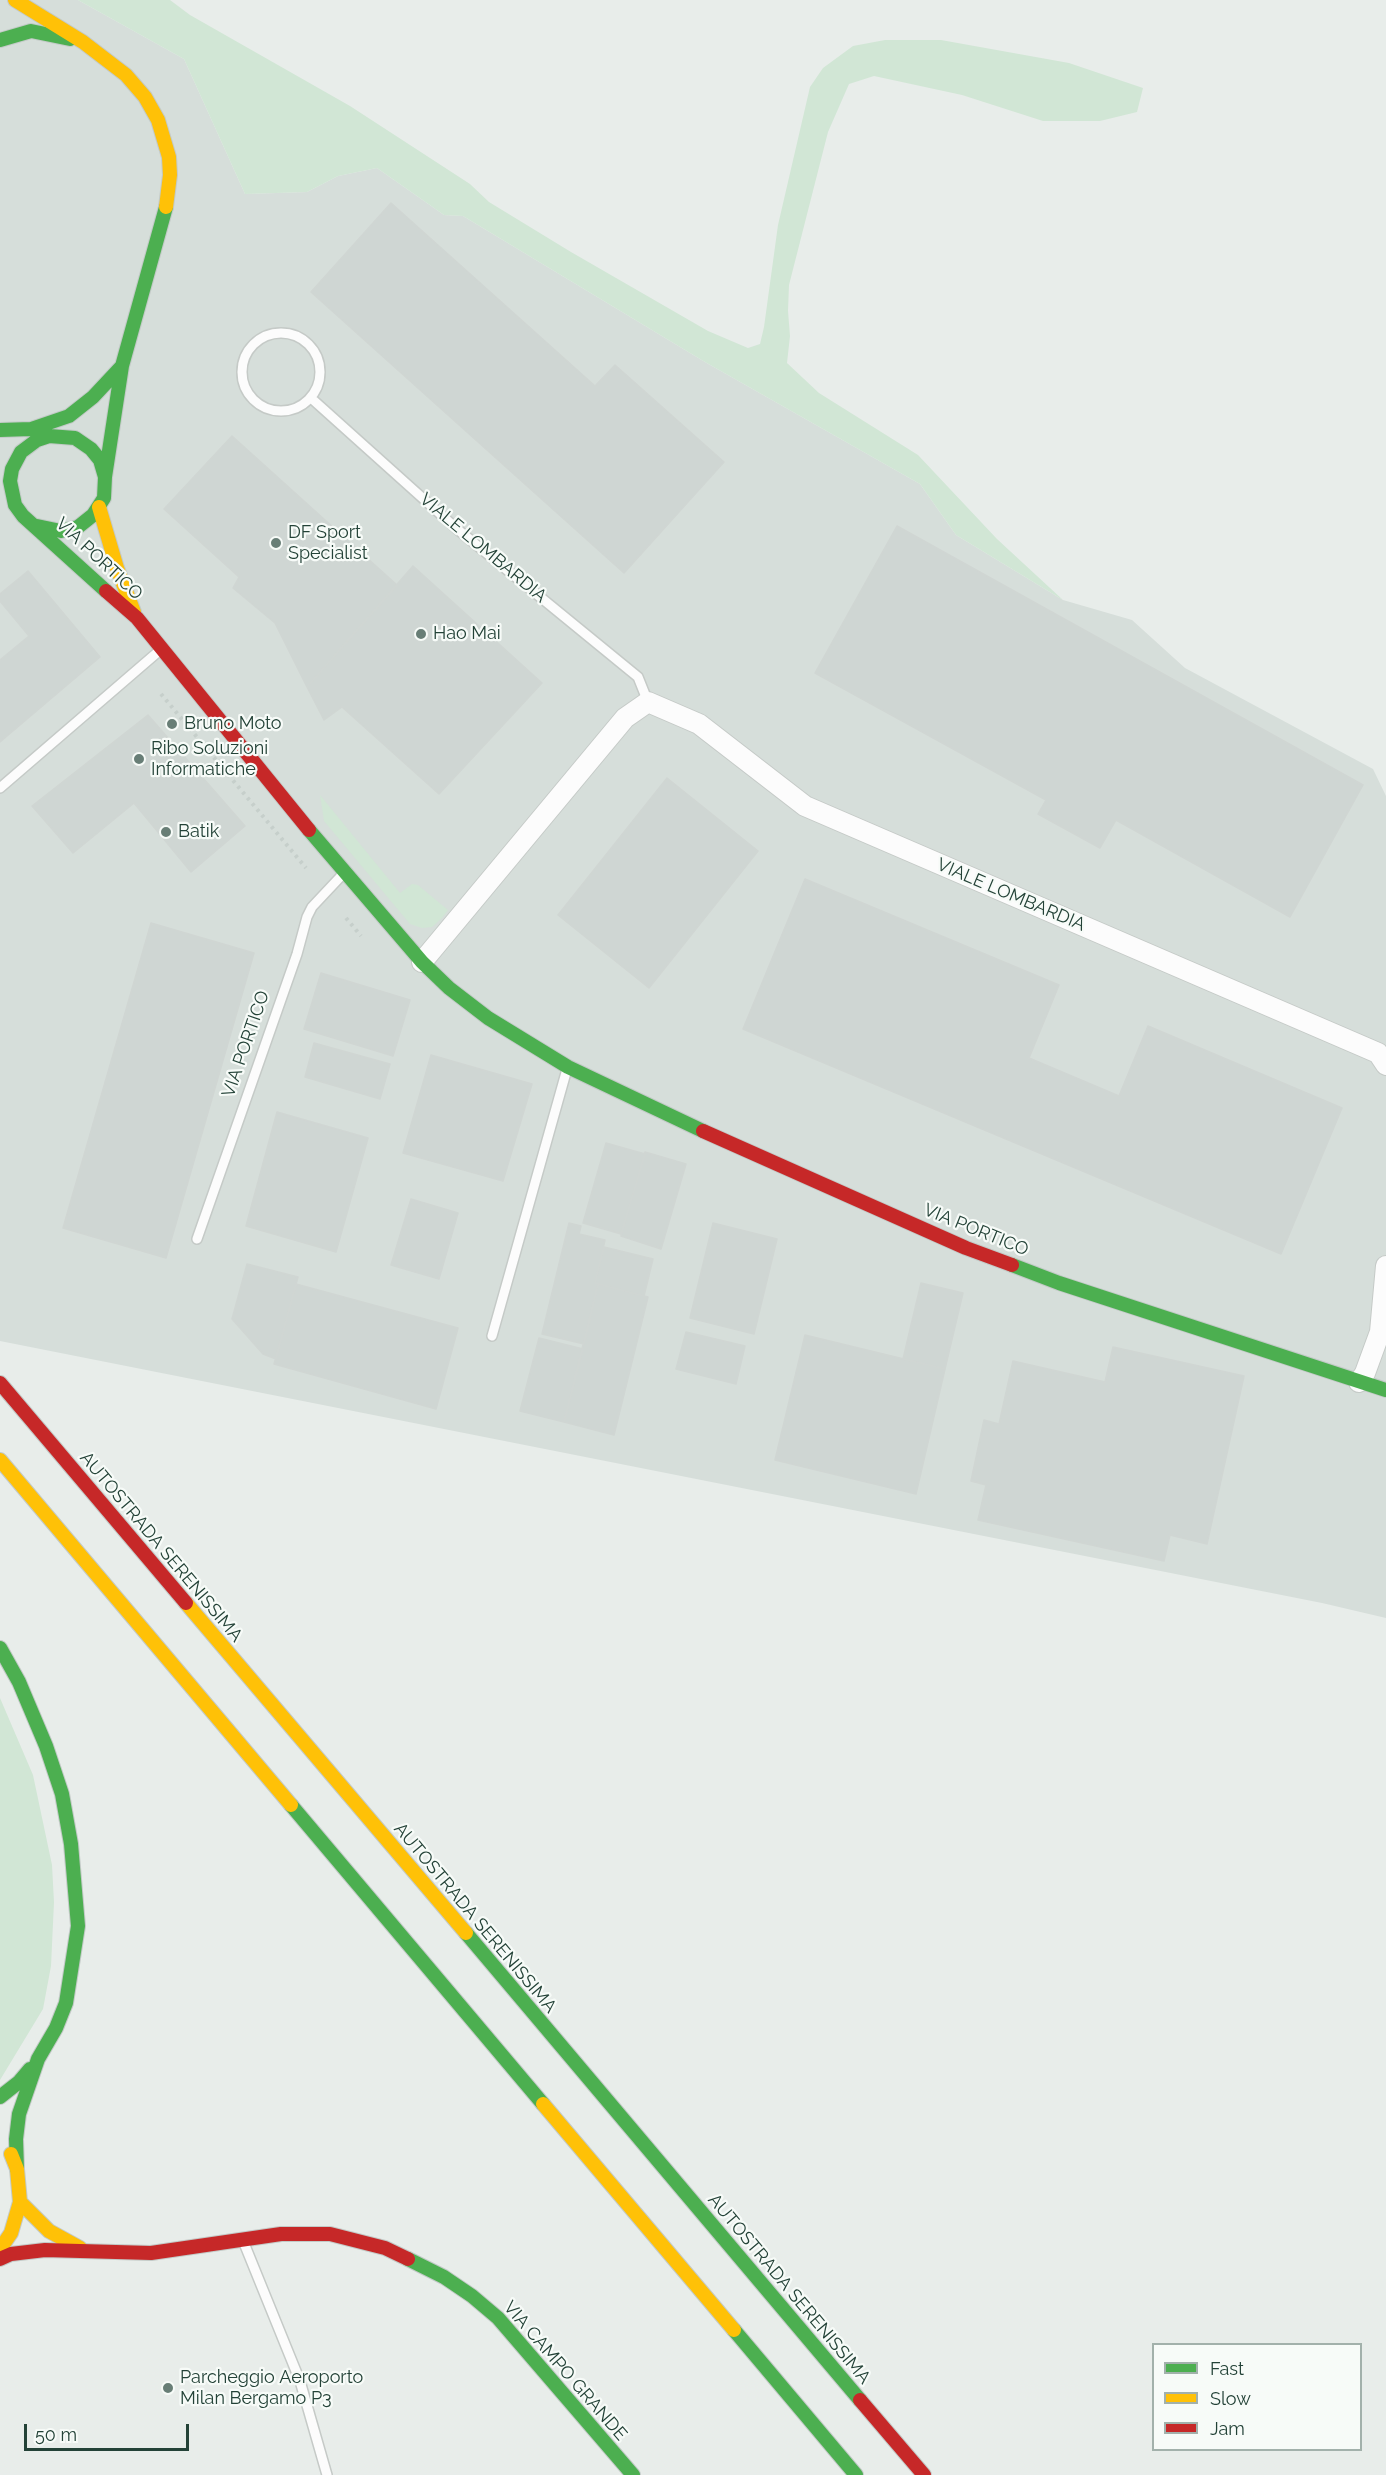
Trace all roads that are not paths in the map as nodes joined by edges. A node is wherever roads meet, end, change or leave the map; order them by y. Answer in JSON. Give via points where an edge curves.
{"nodes":[{"id":1,"x":15,"y":0,"type":"edge"},
{"id":2,"x":0,"y":40,"type":"edge"},
{"id":3,"x":83,"y":42,"type":"junction"},
{"id":4,"x":122,"y":366,"type":"junction"},
{"id":5,"x":311,"y":398,"type":"junction"},
{"id":6,"x":92,"y":416,"type":"dead end"},
{"id":7,"x":78,"y":428,"type":"dead end"},
{"id":8,"x":0,"y":430,"type":"edge"},
{"id":9,"x":62,"y":435,"type":"junction"},
{"id":10,"x":0,"y":440,"type":"edge"},
{"id":11,"x":26,"y":447,"type":"junction"},
{"id":12,"x":0,"y":477,"type":"edge"},
{"id":13,"x":105,"y":477,"type":"junction"},
{"id":14,"x":11,"y":492,"type":"junction"},
{"id":15,"x":99,"y":507,"type":"junction"},
{"id":16,"x":37,"y":526,"type":"junction"},
{"id":17,"x":137,"y":618,"type":"junction"},
{"id":18,"x":162,"y":648,"type":"junction"},
{"id":19,"x":648,"y":702,"type":"junction"},
{"id":20,"x":0,"y":788,"type":"edge"},
{"id":21,"x":346,"y":872,"type":"junction"},
{"id":22,"x":422,"y":962,"type":"junction"},
{"id":23,"x":1386,"y":1065,"type":"edge"},
{"id":24,"x":568,"y":1067,"type":"junction"},
{"id":25,"x":197,"y":1239,"type":"dead end"},
{"id":26,"x":1386,"y":1266,"type":"edge"},
{"id":27,"x":492,"y":1336,"type":"dead end"},
{"id":28,"x":1359,"y":1382,"type":"junction"},
{"id":29,"x":0,"y":1383,"type":"edge"},
{"id":30,"x":1386,"y":1390,"type":"edge"},
{"id":31,"x":0,"y":1460,"type":"edge"},
{"id":32,"x":0,"y":1648,"type":"edge"},
{"id":33,"x":38,"y":2059,"type":"junction"},
{"id":34,"x":0,"y":2097,"type":"edge"},
{"id":35,"x":0,"y":2138,"type":"edge"},
{"id":36,"x":17,"y":2169,"type":"junction"},
{"id":37,"x":20,"y":2202,"type":"junction"},
{"id":38,"x":242,"y":2238,"type":"junction"},
{"id":39,"x":0,"y":2249,"type":"edge"},
{"id":40,"x":87,"y":2250,"type":"junction"},
{"id":41,"x":0,"y":2259,"type":"edge"},
{"id":42,"x":568,"y":2399,"type":"junction"},
{"id":43,"x":581,"y":2431,"type":"dead end"},
{"id":44,"x":327,"y":2475,"type":"edge"},
{"id":45,"x":633,"y":2475,"type":"edge"},
{"id":46,"x":856,"y":2475,"type":"edge"},
{"id":47,"x":924,"y":2475,"type":"edge"}],
"edges":[{"from":1,"to":3,"type":"main road"},
{"from":2,"to":3,"type":"main road","via":[[31,31]]},
{"from":3,"to":4,"type":"main road","via":[[126,75],[145,97],[158,120],[169,157],[165,214]]},
{"from":4,"to":6,"type":"main road","via":[[109,398]]},
{"from":4,"to":8,"type":"main road","via":[[69,416],[31,429]]},
{"from":4,"to":13,"type":"main road","name":"VIA PORTICO"},
{"from":5,"to":5,"type":"lane","via":[[321,374],[314,350],[305,341],[281,333],[268,335],[248,350],[242,375],[245,387],[262,407],[288,411]]},
{"from":5,"to":19,"type":"lane","name":"VIALE LOMBARDIA","via":[[457,529],[638,677]]},
{"from":7,"to":9,"type":"main road"},
{"from":9,"to":11,"type":"main road","via":[[43,438]]},
{"from":9,"to":13,"type":"main road","via":[[92,449]]},
{"from":10,"to":11,"type":"main road"},
{"from":11,"to":14,"type":"main road","via":[[15,460]]},
{"from":12,"to":14,"type":"main road","name":"VIA PORTICO"},
{"from":13,"to":15,"type":"main road","name":"VIA PORTICO","via":[[106,489]]},
{"from":14,"to":16,"type":"main road","name":"VIA PORTICO","via":[[23,516]]},
{"from":15,"to":16,"type":"main road","name":"VIA PORTICO","via":[[86,522],[69,530],[52,531]]},
{"from":15,"to":17,"type":"main road","name":"VIA PORTICO"},
{"from":16,"to":17,"type":"main road","name":"VIA PORTICO"},
{"from":17,"to":18,"type":"main road","name":"VIA PORTICO"},
{"from":18,"to":20,"type":"lane"},
{"from":18,"to":21,"type":"main road","name":"VIA PORTICO"},
{"from":19,"to":22,"type":"street","via":[[625,718]]},
{"from":19,"to":23,"type":"street","name":"VIALE LOMBARDIA","via":[[699,724],[804,806],[1378,1053]]},
{"from":21,"to":22,"type":"main road","name":"VIA PORTICO"},
{"from":21,"to":25,"type":"lane","name":"VIA PORTICO","via":[[307,917]]},
{"from":22,"to":24,"type":"main road","name":"VIA PORTICO","via":[[488,1018]]},
{"from":24,"to":27,"type":"lane"},
{"from":24,"to":28,"type":"main road","name":"VIA PORTICO","via":[[966,1248],[1059,1283]]},
{"from":26,"to":28,"type":"street","via":[[1380,1332]]},
{"from":28,"to":30,"type":"main road","name":"VIA PORTICO"},
{"from":29,"to":47,"type":"main road","name":"AUTOSTRADA SERENISSIMA"},
{"from":31,"to":46,"type":"main road"},
{"from":32,"to":33,"type":"main road","via":[[46,1746],[62,1794],[71,1844],[78,1926],[72,1972],[66,2003]]},
{"from":33,"to":34,"type":"main road"},
{"from":33,"to":36,"type":"main road","via":[[19,2114]]},
{"from":35,"to":36,"type":"main road"},
{"from":36,"to":37,"type":"main road"},
{"from":37,"to":39,"type":"main road","via":[[11,2234]]},
{"from":37,"to":40,"type":"main road","name":"VIA CAMPO GRANDE","via":[[49,2231]]},
{"from":38,"to":40,"type":"main road","name":"VIA CAMPO GRANDE","via":[[151,2253]]},
{"from":38,"to":42,"type":"main road","name":"VIA CAMPO GRANDE","via":[[330,2234],[385,2248],[444,2277],[472,2296],[525,2347]]},
{"from":38,"to":44,"type":"lane","via":[[300,2381]]},
{"from":40,"to":41,"type":"main road","name":"VIA CAMPO GRANDE","via":[[35,2250]]},
{"from":42,"to":43,"type":"lane"},
{"from":42,"to":45,"type":"main road","name":"VIA CAMPO GRANDE"}]}
